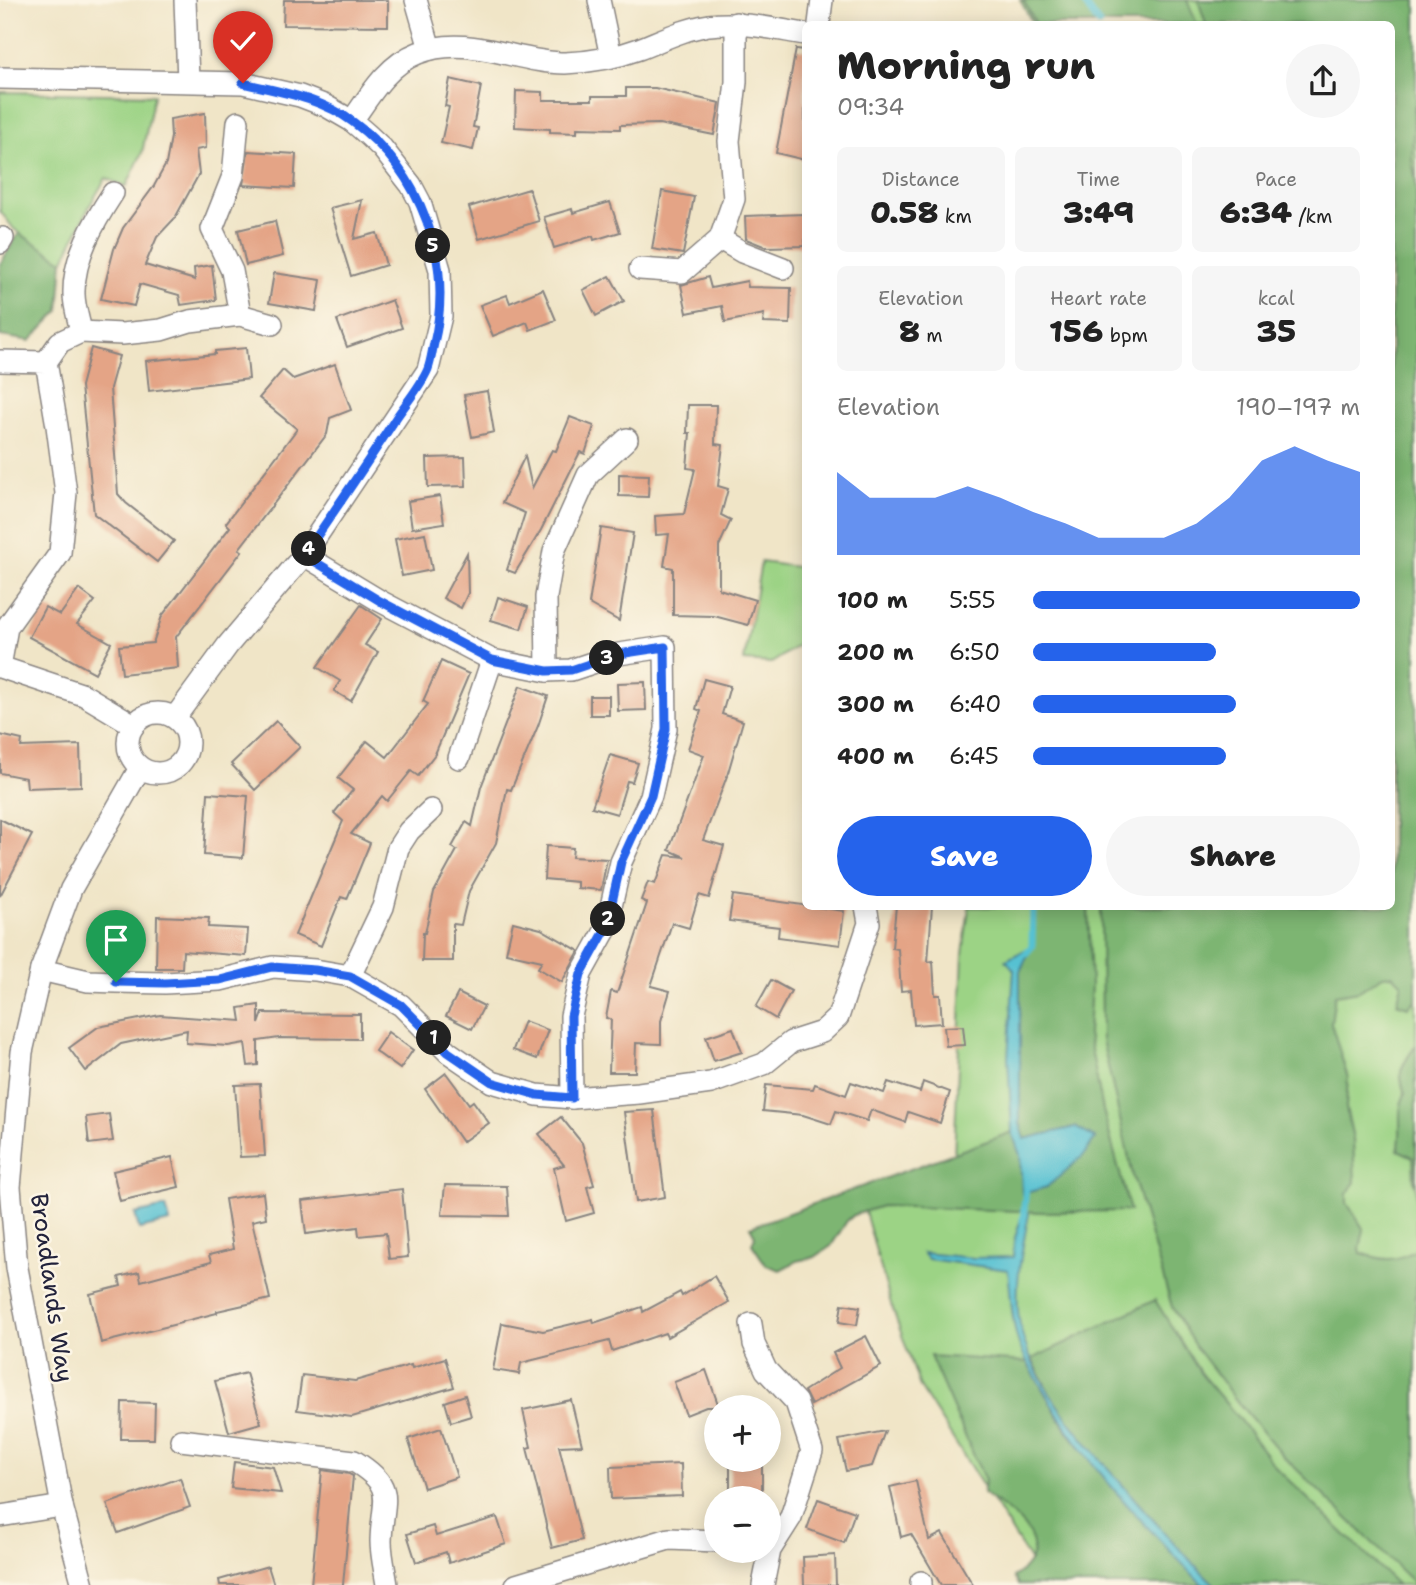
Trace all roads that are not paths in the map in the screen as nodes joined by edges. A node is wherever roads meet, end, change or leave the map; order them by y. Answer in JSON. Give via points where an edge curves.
{"nodes":[{"id":1,"x":185,"y":0,"type":"edge"},
{"id":2,"x":416,"y":0,"type":"edge"},
{"id":3,"x":600,"y":0,"type":"edge"},
{"id":4,"x":822,"y":0,"type":"edge"},
{"id":5,"x":819,"y":21,"type":"edge"},
{"id":6,"x":736,"y":23,"type":"junction"},
{"id":7,"x":802,"y":34,"type":"edge"},
{"id":8,"x":430,"y":48,"type":"junction"},
{"id":9,"x":611,"y":57,"type":"junction"},
{"id":10,"x":0,"y":78,"type":"edge"},
{"id":11,"x":188,"y":81,"type":"junction"},
{"id":12,"x":352,"y":121,"type":"junction"},
{"id":13,"x":238,"y":122,"type":"dead end"},
{"id":14,"x":113,"y":193,"type":"dead end"},
{"id":15,"x":720,"y":239,"type":"junction"},
{"id":16,"x":783,"y":268,"type":"dead end"},
{"id":17,"x":640,"y":270,"type":"dead end"},
{"id":18,"x":240,"y":315,"type":"junction"},
{"id":19,"x":272,"y":324,"type":"dead end"},
{"id":20,"x":81,"y":332,"type":"junction"},
{"id":21,"x":0,"y":361,"type":"edge"},
{"id":22,"x":46,"y":362,"type":"junction"},
{"id":23,"x":627,"y":439,"type":"dead end"},
{"id":24,"x":304,"y":555,"type":"junction"},
{"id":25,"x":492,"y":660,"type":"junction"},
{"id":26,"x":0,"y":667,"type":"edge"},
{"id":27,"x":547,"y":671,"type":"junction"},
{"id":28,"x":176,"y":716,"type":"junction"},
{"id":29,"x":134,"y":725,"type":"junction"},
{"id":30,"x":460,"y":758,"type":"dead end"},
{"id":31,"x":140,"y":768,"type":"junction"},
{"id":32,"x":431,"y":810,"type":"dead end"},
{"id":33,"x":867,"y":910,"type":"edge"},
{"id":34,"x":41,"y":970,"type":"junction"},
{"id":35,"x":350,"y":976,"type":"junction"},
{"id":36,"x":572,"y":1098,"type":"junction"},
{"id":37,"x":751,"y":1324,"type":"dead end"},
{"id":38,"x":181,"y":1440,"type":"dead end"},
{"id":39,"x":62,"y":1506,"type":"junction"},
{"id":40,"x":0,"y":1516,"type":"edge"},
{"id":41,"x":781,"y":1532,"type":"edge"},
{"id":42,"x":704,"y":1540,"type":"edge"},
{"id":43,"x":767,"y":1563,"type":"edge"},
{"id":44,"x":520,"y":1584,"type":"edge"},
{"id":45,"x":82,"y":1585,"type":"edge"},
{"id":46,"x":387,"y":1585,"type":"edge"},
{"id":47,"x":763,"y":1585,"type":"edge"}],
"edges":[{"from":1,"to":11,"type":"street"},
{"from":2,"to":8,"type":"street"},
{"from":3,"to":9,"type":"street"},
{"from":4,"to":5,"type":"street"},
{"from":6,"to":7,"type":"street"},
{"from":6,"to":9,"type":"street","via":[[685,30]]},
{"from":6,"to":15,"type":"street","via":[[729,141],[734,199]]},
{"from":8,"to":9,"type":"street","via":[[482,48],[561,63]]},
{"from":8,"to":12,"type":"street","via":[[388,72]]},
{"from":10,"to":11,"type":"street"},
{"from":11,"to":12,"type":"street","via":[[243,83],[300,96]]},
{"from":12,"to":24,"type":"street","via":[[390,157],[421,202],[440,270],[441,316],[428,370]]},
{"from":13,"to":18,"type":"street","via":[[233,176],[212,229],[232,271]]},
{"from":14,"to":20,"type":"street","via":[[80,258],[74,294]]},
{"from":15,"to":16,"type":"street"},
{"from":15,"to":17,"type":"street","via":[[682,272]]},
{"from":18,"to":19,"type":"street"},
{"from":18,"to":20,"type":"street","via":[[161,330]]},
{"from":20,"to":22,"type":"street","via":[[60,342]]},
{"from":21,"to":22,"type":"street"},
{"from":22,"to":26,"type":"street","via":[[65,493],[60,553],[7,627]]},
{"from":23,"to":27,"type":"street","via":[[588,475],[554,551],[546,597]]},
{"from":24,"to":25,"type":"street"},
{"from":24,"to":28,"type":"street"},
{"from":25,"to":27,"type":"street"},
{"from":25,"to":30,"type":"street"},
{"from":26,"to":29,"type":"street","via":[[84,695]]},
{"from":27,"to":36,"type":"street","via":[[571,670],[619,654],[665,647],[666,729],[651,796],[621,862],[606,929],[581,974],[571,1016]]},
{"from":28,"to":29,"type":"street","via":[[153,713]]},
{"from":28,"to":31,"type":"street","via":[[188,736],[184,759],[165,773]]},
{"from":29,"to":31,"type":"street","via":[[128,748]]},
{"from":31,"to":34,"type":"street","name":"Broadlands Way","via":[[71,889]]},
{"from":32,"to":35,"type":"street","via":[[398,848],[383,907]]},
{"from":33,"to":36,"type":"street","via":[[869,923],[838,1017],[822,1032],[790,1042],[764,1064],[711,1083]]},
{"from":34,"to":35,"type":"street","via":[[88,981],[165,983],[220,980],[272,967]]},
{"from":34,"to":39,"type":"street","name":"Broadlands Way","via":[[22,1052],[10,1186],[17,1268]]},
{"from":35,"to":36,"type":"street","via":[[401,1005],[448,1052],[492,1082],[537,1095]]},
{"from":37,"to":41,"type":"street","via":[[765,1370],[796,1402],[812,1451],[791,1517]]},
{"from":38,"to":46,"type":"street","via":[[354,1461],[373,1472],[386,1495],[381,1542]]},
{"from":39,"to":40,"type":"street"},
{"from":39,"to":45,"type":"street","name":"Broadlands Way"},
{"from":42,"to":44,"type":"street","via":[[669,1539]]},
{"from":43,"to":47,"type":"street"}]}
